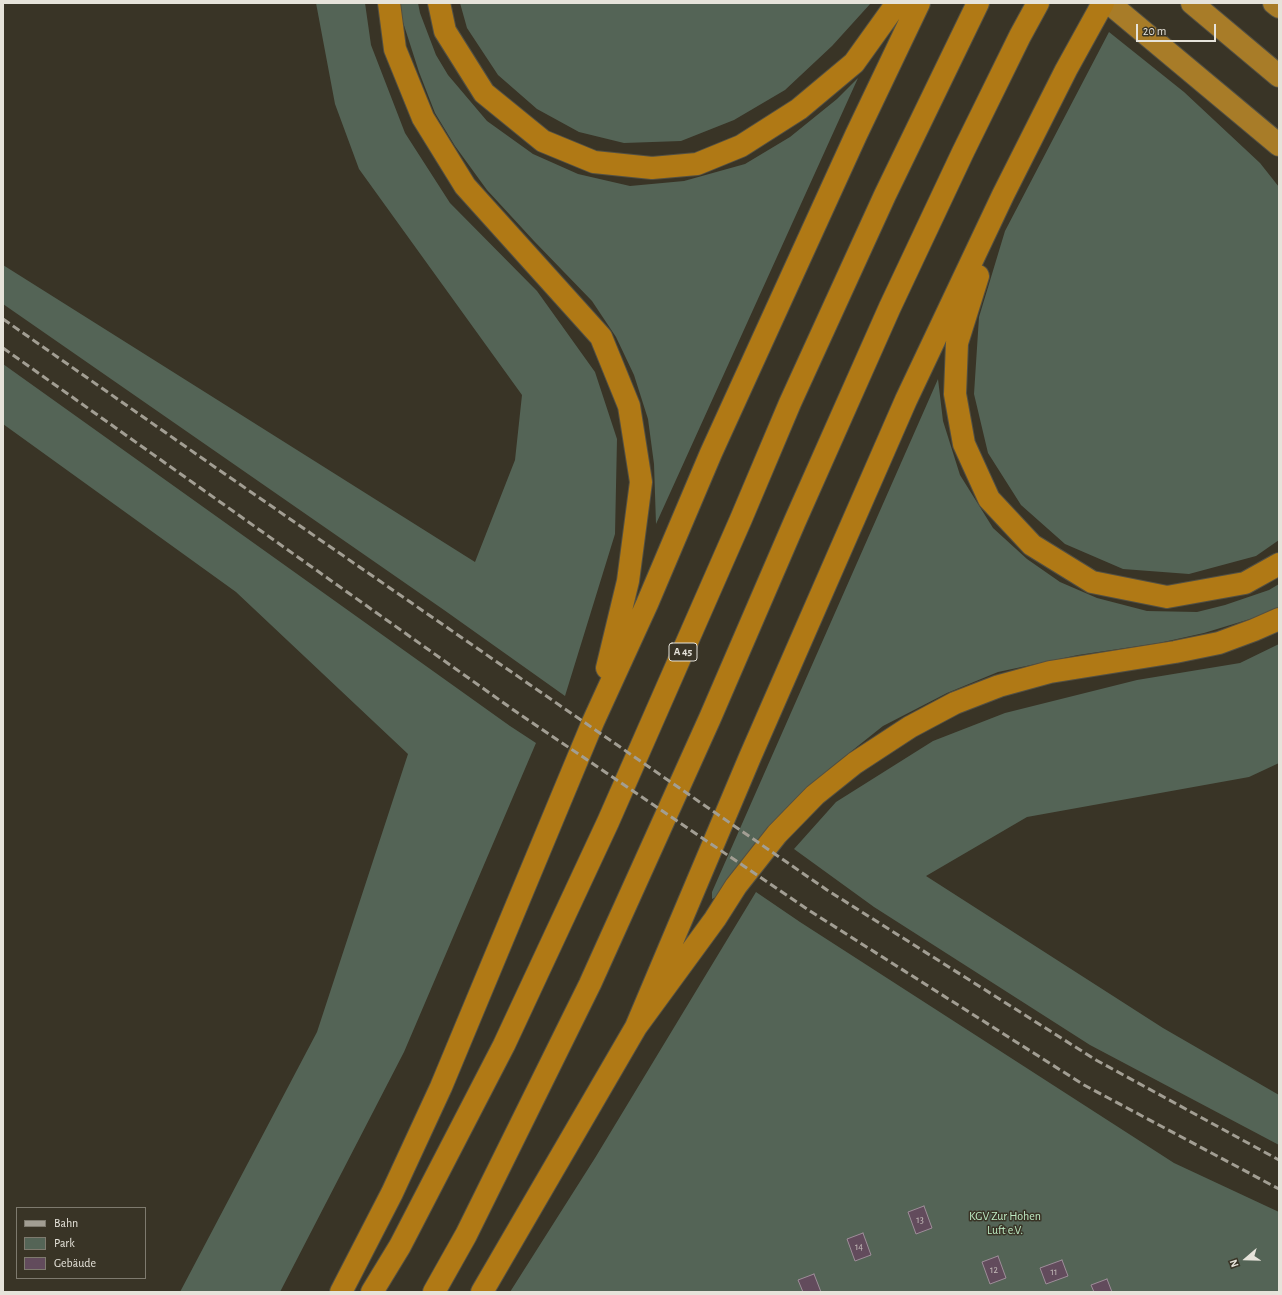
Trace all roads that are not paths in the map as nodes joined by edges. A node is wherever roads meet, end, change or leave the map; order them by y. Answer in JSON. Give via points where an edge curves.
{"nodes":[{"id":1,"x":388,"y":3,"type":"edge"},
{"id":2,"x":439,"y":3,"type":"edge"},
{"id":3,"x":897,"y":3,"type":"edge"},
{"id":4,"x":919,"y":3,"type":"edge"},
{"id":5,"x":978,"y":3,"type":"edge"},
{"id":6,"x":1038,"y":3,"type":"edge"},
{"id":7,"x":1102,"y":3,"type":"edge"},
{"id":8,"x":1109,"y":3,"type":"edge"},
{"id":9,"x":1192,"y":3,"type":"edge"},
{"id":10,"x":1274,"y":3,"type":"edge"},
{"id":11,"x":1279,"y":7,"type":"edge"},
{"id":12,"x":1279,"y":76,"type":"edge"},
{"id":13,"x":1279,"y":145,"type":"edge"},
{"id":14,"x":1003,"y":195,"type":"junction"},
{"id":15,"x":1279,"y":564,"type":"edge"},
{"id":16,"x":1279,"y":619,"type":"edge"},
{"id":17,"x":593,"y":722,"type":"junction"},
{"id":18,"x":636,"y":1027,"type":"junction"},
{"id":19,"x":341,"y":1292,"type":"edge"},
{"id":20,"x":372,"y":1292,"type":"edge"},
{"id":21,"x":434,"y":1292,"type":"edge"},
{"id":22,"x":482,"y":1292,"type":"edge"}],
"edges":[{"from":1,"to":17,"type":"highway","via":[[395,49],[423,118],[464,186],[601,337],[629,406],[640,482],[628,581]]},
{"from":2,"to":3,"type":"highway","via":[[445,31],[484,93],[543,141],[594,162],[652,168],[697,164],[712,158],[741,146],[799,109],[854,63]]},
{"from":4,"to":17,"type":"highway","via":[[711,453],[647,604]]},
{"from":5,"to":20,"type":"highway","number":"A 45","via":[[885,196],[790,403],[608,822],[511,1031],[400,1246]]},
{"from":6,"to":21,"type":"highway","via":[[963,152],[890,307],[590,984],[466,1234]]},
{"from":7,"to":14,"type":"highway"},
{"from":8,"to":13,"type":"highway"},
{"from":9,"to":12,"type":"highway"},
{"from":10,"to":11,"type":"highway"},
{"from":14,"to":15,"type":"highway","via":[[956,343],[955,394],[964,444],[989,499],[1032,545],[1092,582],[1167,597],[1245,583]]},
{"from":14,"to":18,"type":"highway","via":[[906,400],[750,757]]},
{"from":16,"to":18,"type":"highway","via":[[1219,643],[1050,672],[999,686],[955,703],[910,727],[855,763],[816,795],[777,834],[736,886]]},
{"from":17,"to":19,"type":"highway","via":[[441,1087],[392,1193]]},
{"from":18,"to":22,"type":"highway"}]}
